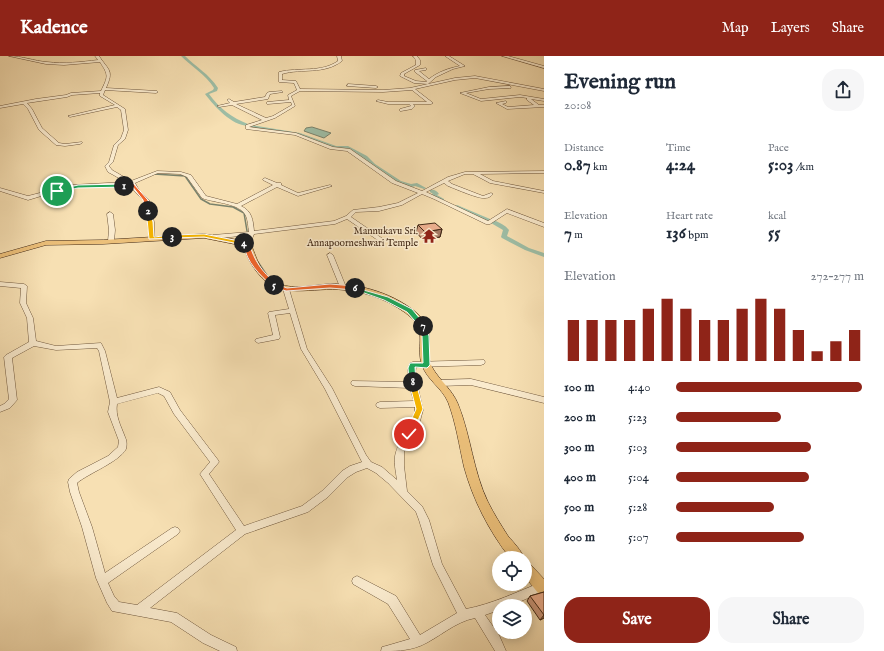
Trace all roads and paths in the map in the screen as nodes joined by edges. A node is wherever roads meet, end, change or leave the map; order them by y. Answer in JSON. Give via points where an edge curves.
{"nodes":[{"id":1,"x":11,"y":56,"type":"edge"},
{"id":2,"x":97,"y":56,"type":"edge"},
{"id":3,"x":339,"y":56,"type":"edge"},
{"id":4,"x":415,"y":56,"type":"edge"},
{"id":5,"x":447,"y":56,"type":"edge"},
{"id":6,"x":504,"y":56,"type":"edge"},
{"id":7,"x":100,"y":62,"type":"junction"},
{"id":8,"x":544,"y":67,"type":"edge"},
{"id":9,"x":425,"y":69,"type":"dead end"},
{"id":10,"x":369,"y":81,"type":"dead end"},
{"id":11,"x":430,"y":81,"type":"junction"},
{"id":12,"x":348,"y":85,"type":"dead end"},
{"id":13,"x":376,"y":87,"type":"junction"},
{"id":14,"x":412,"y":88,"type":"junction"},
{"id":15,"x":103,"y":90,"type":"junction"},
{"id":16,"x":299,"y":90,"type":"junction"},
{"id":17,"x":156,"y":92,"type":"dead end"},
{"id":18,"x":282,"y":92,"type":"dead end"},
{"id":19,"x":376,"y":92,"type":"junction"},
{"id":20,"x":544,"y":92,"type":"edge"},
{"id":21,"x":531,"y":99,"type":"junction"},
{"id":22,"x":542,"y":99,"type":"edge"},
{"id":23,"x":229,"y":100,"type":"dead end"},
{"id":24,"x":291,"y":101,"type":"junction"},
{"id":25,"x":378,"y":101,"type":"dead end"},
{"id":26,"x":24,"y":102,"type":"junction"},
{"id":27,"x":410,"y":103,"type":"junction"},
{"id":28,"x":234,"y":104,"type":"junction"},
{"id":29,"x":268,"y":104,"type":"dead end"},
{"id":30,"x":117,"y":106,"type":"junction"},
{"id":31,"x":219,"y":106,"type":"dead end"},
{"id":32,"x":538,"y":106,"type":"junction"},
{"id":33,"x":544,"y":106,"type":"edge"},
{"id":34,"x":0,"y":107,"type":"edge"},
{"id":35,"x":401,"y":110,"type":"dead end"},
{"id":36,"x":70,"y":116,"type":"dead end"},
{"id":37,"x":266,"y":120,"type":"junction"},
{"id":38,"x":80,"y":143,"type":"dead end"},
{"id":39,"x":544,"y":172,"type":"edge"},
{"id":40,"x":474,"y":173,"type":"junction"},
{"id":41,"x":265,"y":179,"type":"dead end"},
{"id":42,"x":445,"y":181,"type":"junction"},
{"id":43,"x":132,"y":184,"type":"junction"},
{"id":44,"x":279,"y":184,"type":"junction"},
{"id":45,"x":330,"y":186,"type":"dead end"},
{"id":46,"x":0,"y":189,"type":"edge"},
{"id":47,"x":424,"y":192,"type":"junction"},
{"id":48,"x":544,"y":192,"type":"edge"},
{"id":49,"x":491,"y":194,"type":"dead end"},
{"id":50,"x":237,"y":206,"type":"junction"},
{"id":51,"x":110,"y":214,"type":"dead end"},
{"id":52,"x":348,"y":217,"type":"junction"},
{"id":53,"x":544,"y":225,"type":"edge"},
{"id":54,"x":252,"y":233,"type":"junction"},
{"id":55,"x":213,"y":237,"type":"junction"},
{"id":56,"x":151,"y":238,"type":"junction"},
{"id":57,"x":381,"y":240,"type":"dead end"},
{"id":58,"x":111,"y":241,"type":"junction"},
{"id":59,"x":247,"y":244,"type":"junction"},
{"id":60,"x":330,"y":255,"type":"dead end"},
{"id":61,"x":0,"y":256,"type":"edge"},
{"id":62,"x":0,"y":284,"type":"edge"},
{"id":63,"x":343,"y":286,"type":"junction"},
{"id":64,"x":286,"y":289,"type":"junction"},
{"id":65,"x":292,"y":311,"type":"junction"},
{"id":66,"x":258,"y":341,"type":"dead end"},
{"id":67,"x":33,"y":343,"type":"junction"},
{"id":68,"x":481,"y":362,"type":"dead end"},
{"id":69,"x":427,"y":365,"type":"junction"},
{"id":70,"x":355,"y":383,"type":"dead end"},
{"id":71,"x":439,"y":383,"type":"junction"},
{"id":72,"x":413,"y":385,"type":"junction"},
{"id":73,"x":544,"y":400,"type":"edge"},
{"id":74,"x":114,"y":402,"type":"junction"},
{"id":75,"x":418,"y":404,"type":"junction"},
{"id":76,"x":380,"y":405,"type":"dead end"},
{"id":77,"x":0,"y":408,"type":"edge"},
{"id":78,"x":368,"y":464,"type":"junction"},
{"id":79,"x":403,"y":492,"type":"junction"},
{"id":80,"x":175,"y":531,"type":"dead end"},
{"id":81,"x":242,"y":531,"type":"junction"},
{"id":82,"x":512,"y":551,"type":"edge"},
{"id":83,"x":532,"y":575,"type":"edge"},
{"id":84,"x":103,"y":580,"type":"junction"},
{"id":85,"x":357,"y":582,"type":"dead end"},
{"id":86,"x":543,"y":588,"type":"edge"},
{"id":87,"x":138,"y":611,"type":"junction"},
{"id":88,"x":477,"y":612,"type":"junction"},
{"id":89,"x":463,"y":615,"type":"junction"},
{"id":90,"x":418,"y":642,"type":"junction"},
{"id":91,"x":232,"y":651,"type":"edge"},
{"id":92,"x":386,"y":651,"type":"edge"},
{"id":93,"x":501,"y":651,"type":"edge"}],
"edges":[{"from":1,"to":7,"type":"street","via":[[46,63]]},
{"from":2,"to":7,"type":"street"},
{"from":3,"to":16,"type":"street","via":[[340,61],[325,70],[280,73],[280,81],[295,82]]},
{"from":4,"to":11,"type":"street","via":[[418,65],[402,76],[420,84]]},
{"from":5,"to":11,"type":"street","via":[[463,66],[439,74]]},
{"from":6,"to":8,"type":"street"},
{"from":7,"to":15,"type":"street","via":[[110,77]]},
{"from":9,"to":11,"type":"street","via":[[416,71]]},
{"from":10,"to":13,"type":"street"},
{"from":12,"to":13,"type":"street"},
{"from":13,"to":19,"type":"street","via":[[379,89]]},
{"from":14,"to":19,"type":"street"},
{"from":14,"to":20,"type":"street","via":[[475,77]]},
{"from":14,"to":27,"type":"street","via":[[431,103]]},
{"from":15,"to":17,"type":"street"},
{"from":15,"to":26,"type":"street"},
{"from":15,"to":30,"type":"street","via":[[101,95]]},
{"from":16,"to":19,"type":"street"},
{"from":16,"to":24,"type":"street","via":[[289,96]]},
{"from":18,"to":28,"type":"street","via":[[270,93],[267,98]]},
{"from":20,"to":21,"type":"street","via":[[516,86],[462,92],[481,100],[520,96]]},
{"from":20,"to":22,"type":"street"},
{"from":21,"to":22,"type":"street"},
{"from":21,"to":32,"type":"street"},
{"from":21,"to":32,"type":"street","via":[[498,103],[505,108]]},
{"from":23,"to":28,"type":"street"},
{"from":24,"to":29,"type":"street"},
{"from":24,"to":37,"type":"street","via":[[294,105]]},
{"from":25,"to":27,"type":"street","via":[[388,104]]},
{"from":26,"to":34,"type":"street"},
{"from":26,"to":38,"type":"street","via":[[40,129],[58,144]]},
{"from":27,"to":35,"type":"street","via":[[411,108]]},
{"from":28,"to":31,"type":"street"},
{"from":28,"to":37,"type":"street"},
{"from":30,"to":36,"type":"street"},
{"from":30,"to":43,"type":"street","via":[[123,109],[126,130],[107,166],[110,171]]},
{"from":32,"to":33,"type":"street"},
{"from":37,"to":47,"type":"street","via":[[247,128],[296,134],[332,148],[348,150],[394,182]]},
{"from":39,"to":40,"type":"street"},
{"from":40,"to":42,"type":"street","via":[[464,173]]},
{"from":40,"to":48,"type":"street","via":[[492,182]]},
{"from":41,"to":44,"type":"street"},
{"from":42,"to":47,"type":"street"},
{"from":42,"to":49,"type":"street","via":[[482,198]]},
{"from":43,"to":46,"type":"street","via":[[66,188],[34,200]]},
{"from":43,"to":50,"type":"street","via":[[157,172],[181,173],[189,176],[204,197]]},
{"from":43,"to":56,"type":"street","via":[[146,200],[151,222]]},
{"from":44,"to":45,"type":"street","via":[[298,194]]},
{"from":44,"to":50,"type":"street"},
{"from":47,"to":52,"type":"street","via":[[400,204],[355,211]]},
{"from":47,"to":53,"type":"street","via":[[488,223],[507,211]]},
{"from":50,"to":54,"type":"street","via":[[249,214]]},
{"from":51,"to":58,"type":"street"},
{"from":52,"to":54,"type":"street","via":[[320,225]]},
{"from":52,"to":57,"type":"street"},
{"from":54,"to":55,"type":"street"},
{"from":54,"to":59,"type":"street"},
{"from":55,"to":56,"type":"main road"},
{"from":55,"to":59,"type":"main road"},
{"from":56,"to":58,"type":"main road"},
{"from":58,"to":61,"type":"main road","via":[[46,243]]},
{"from":59,"to":64,"type":"main road","via":[[248,252],[259,271],[270,283]]},
{"from":60,"to":63,"type":"street"},
{"from":62,"to":67,"type":"street","via":[[24,286],[23,303],[30,318]]},
{"from":63,"to":64,"type":"main road"},
{"from":63,"to":69,"type":"main road","via":[[386,298],[413,314],[426,336]]},
{"from":64,"to":65,"type":"street"},
{"from":65,"to":66,"type":"street","via":[[271,313],[277,337]]},
{"from":65,"to":78,"type":"street","via":[[304,349],[328,388]]},
{"from":67,"to":74,"type":"street","via":[[56,348],[99,345]]},
{"from":67,"to":77,"type":"street","via":[[8,357],[13,400]]},
{"from":68,"to":69,"type":"street"},
{"from":69,"to":71,"type":"main road"},
{"from":69,"to":72,"type":"street","via":[[413,365]]},
{"from":70,"to":72,"type":"street"},
{"from":71,"to":73,"type":"street","via":[[472,382]]},
{"from":71,"to":82,"type":"main road","via":[[451,400],[456,414],[475,487]]},
{"from":72,"to":75,"type":"street"},
{"from":74,"to":81,"type":"street","via":[[159,390],[167,394],[177,412],[215,462],[204,474]]},
{"from":74,"to":84,"type":"street","via":[[112,412],[123,441],[122,448],[111,458],[72,482],[74,496],[84,516]]},
{"from":75,"to":76,"type":"street"},
{"from":75,"to":79,"type":"street","via":[[418,416],[400,453]]},
{"from":78,"to":79,"type":"street","via":[[379,470]]},
{"from":78,"to":81,"type":"street","via":[[345,474],[305,509]]},
{"from":79,"to":89,"type":"street","via":[[419,509],[438,565]]},
{"from":80,"to":84,"type":"street"},
{"from":81,"to":87,"type":"street"},
{"from":83,"to":86,"type":"main road"},
{"from":84,"to":87,"type":"street","via":[[111,602],[116,607]]},
{"from":85,"to":90,"type":"street","via":[[392,600]]},
{"from":86,"to":88,"type":"street"},
{"from":87,"to":91,"type":"street","via":[[172,617]]},
{"from":88,"to":89,"type":"street"},
{"from":88,"to":93,"type":"street"},
{"from":89,"to":90,"type":"street"},
{"from":90,"to":92,"type":"street"}]}
